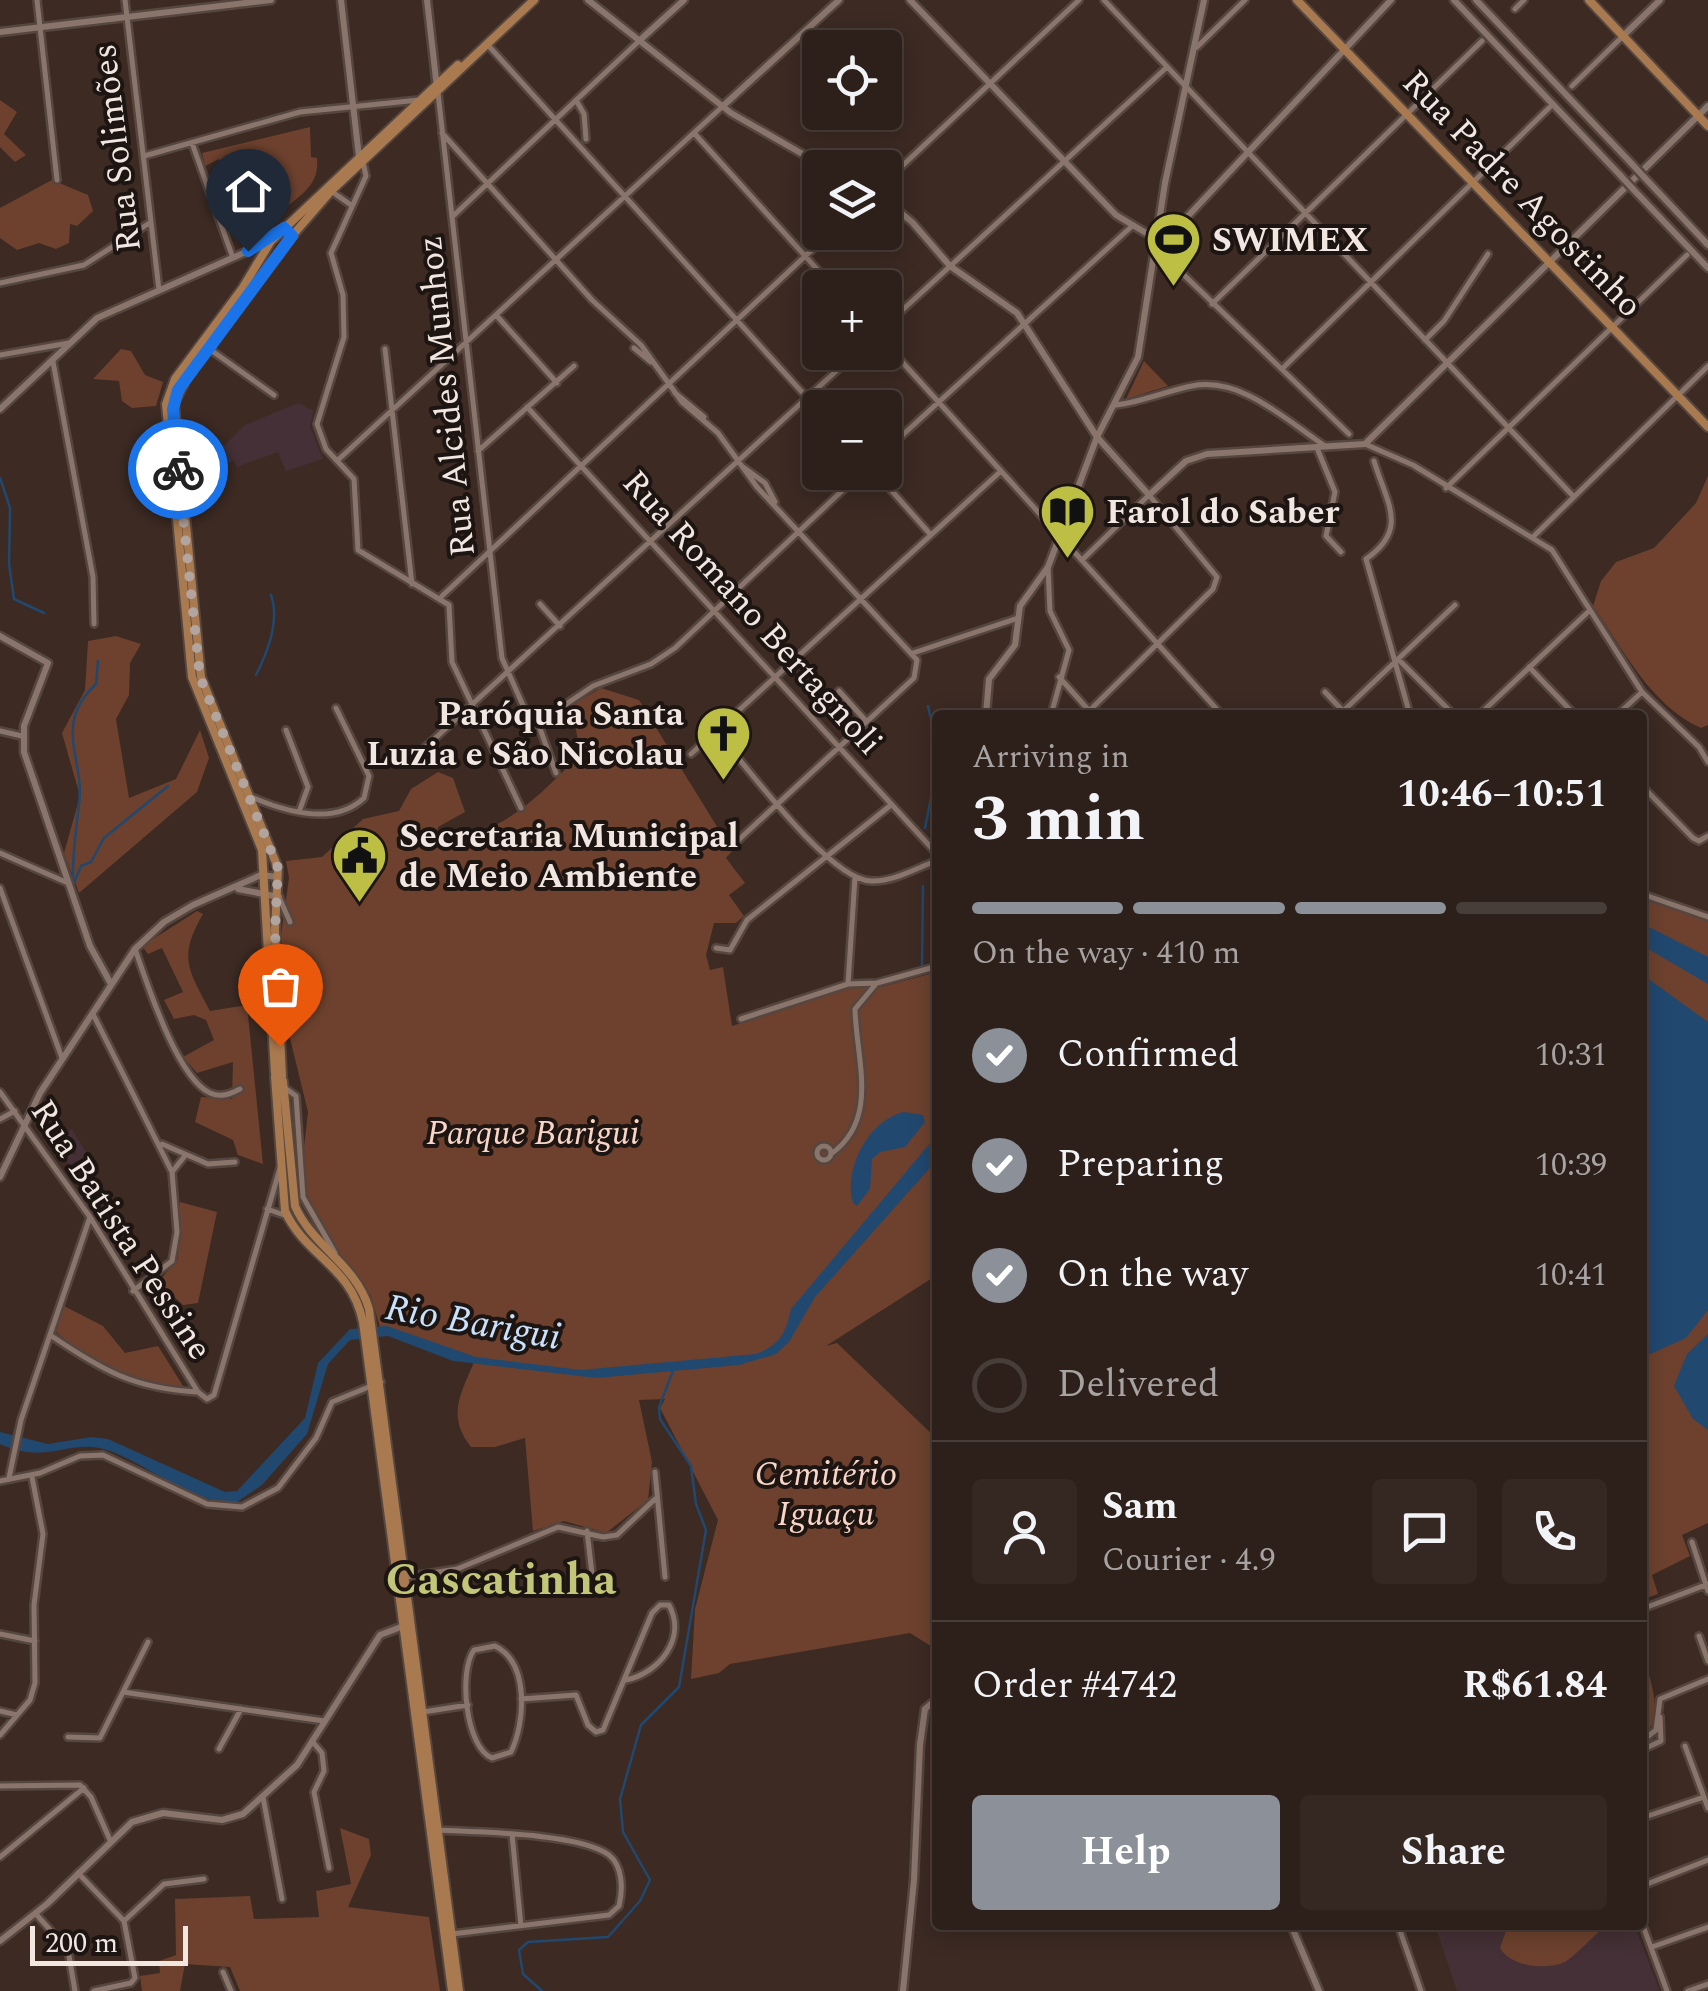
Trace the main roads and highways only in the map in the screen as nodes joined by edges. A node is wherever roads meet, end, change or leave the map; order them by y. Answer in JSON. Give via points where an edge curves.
{"nodes":[{"id":1,"x":526,"y":0,"type":"edge"},
{"id":2,"x":534,"y":0,"type":"edge"},
{"id":3,"x":1297,"y":0,"type":"edge"},
{"id":4,"x":1589,"y":0,"type":"edge"},
{"id":5,"x":437,"y":88,"type":"junction"},
{"id":6,"x":1708,"y":126,"type":"edge"},
{"id":7,"x":361,"y":160,"type":"junction"},
{"id":8,"x":284,"y":228,"type":"junction"},
{"id":9,"x":292,"y":236,"type":"junction"},
{"id":10,"x":264,"y":251,"type":"junction"},
{"id":11,"x":280,"y":251,"type":"junction"},
{"id":12,"x":1708,"y":427,"type":"edge"},
{"id":13,"x":177,"y":498,"type":"junction"},
{"id":14,"x":179,"y":519,"type":"junction"},
{"id":15,"x":188,"y":644,"type":"junction"},
{"id":16,"x":197,"y":656,"type":"junction"},
{"id":17,"x":237,"y":787,"type":"junction"},
{"id":18,"x":250,"y":796,"type":"junction"},
{"id":19,"x":250,"y":816,"type":"junction"},
{"id":20,"x":262,"y":827,"type":"junction"},
{"id":21,"x":280,"y":1079,"type":"junction"},
{"id":22,"x":367,"y":1321,"type":"junction"},
{"id":23,"x":377,"y":1384,"type":"junction"},
{"id":24,"x":408,"y":1625,"type":"junction"},
{"id":25,"x":412,"y":1691,"type":"junction"},
{"id":26,"x":423,"y":1712,"type":"junction"},
{"id":27,"x":416,"y":1723,"type":"junction"},
{"id":28,"x":427,"y":1744,"type":"junction"},
{"id":29,"x":434,"y":1833,"type":"junction"},
{"id":30,"x":440,"y":1915,"type":"junction"},
{"id":31,"x":450,"y":1934,"type":"junction"},
{"id":32,"x":444,"y":1946,"type":"junction"},
{"id":33,"x":454,"y":1964,"type":"junction"},
{"id":34,"x":452,"y":1991,"type":"edge"},
{"id":35,"x":459,"y":1991,"type":"edge"}],
"edges":[{"from":1,"to":5,"type":"main road"},
{"from":2,"to":5,"type":"main road"},
{"from":3,"to":12,"type":"main road","name":"Rua Padre Agostinho"},
{"from":4,"to":6,"type":"main road"},
{"from":5,"to":7,"type":"main road"},
{"from":5,"to":7,"type":"main road"},
{"from":7,"to":8,"type":"main road"},
{"from":7,"to":9,"type":"main road"},
{"from":8,"to":9,"type":"main road"},
{"from":8,"to":10,"type":"main road"},
{"from":9,"to":11,"type":"main road"},
{"from":10,"to":11,"type":"main road"},
{"from":10,"to":13,"type":"main road","via":[[169,391],[165,418]]},
{"from":11,"to":13,"type":"main road","via":[[182,383],[174,403]]},
{"from":13,"to":14,"type":"main road"},
{"from":14,"to":15,"type":"main road"},
{"from":14,"to":16,"type":"main road"},
{"from":15,"to":16,"type":"main road"},
{"from":15,"to":17,"type":"main road","via":[[196,693]]},
{"from":16,"to":18,"type":"main road","via":[[208,700]]},
{"from":17,"to":18,"type":"main road"},
{"from":17,"to":19,"type":"main road"},
{"from":18,"to":20,"type":"main road"},
{"from":19,"to":20,"type":"main road"},
{"from":19,"to":21,"type":"main road","via":[[262,850]]},
{"from":20,"to":21,"type":"main road","via":[[279,877]]},
{"from":21,"to":22,"type":"main road","via":[[296,1206],[362,1288]]},
{"from":21,"to":22,"type":"main road","via":[[287,1216],[348,1282]]},
{"from":22,"to":23,"type":"main road"},
{"from":23,"to":24,"type":"main road"},
{"from":23,"to":24,"type":"main road"},
{"from":24,"to":25,"type":"main road"},
{"from":24,"to":26,"type":"main road"},
{"from":25,"to":26,"type":"main road"},
{"from":25,"to":27,"type":"main road"},
{"from":26,"to":28,"type":"main road"},
{"from":27,"to":28,"type":"main road"},
{"from":27,"to":29,"type":"main road"},
{"from":28,"to":29,"type":"main road"},
{"from":29,"to":30,"type":"main road"},
{"from":29,"to":31,"type":"main road"},
{"from":30,"to":31,"type":"main road"},
{"from":30,"to":32,"type":"main road"},
{"from":31,"to":33,"type":"main road"},
{"from":32,"to":33,"type":"main road"},
{"from":32,"to":34,"type":"main road"},
{"from":33,"to":35,"type":"main road"}]}
